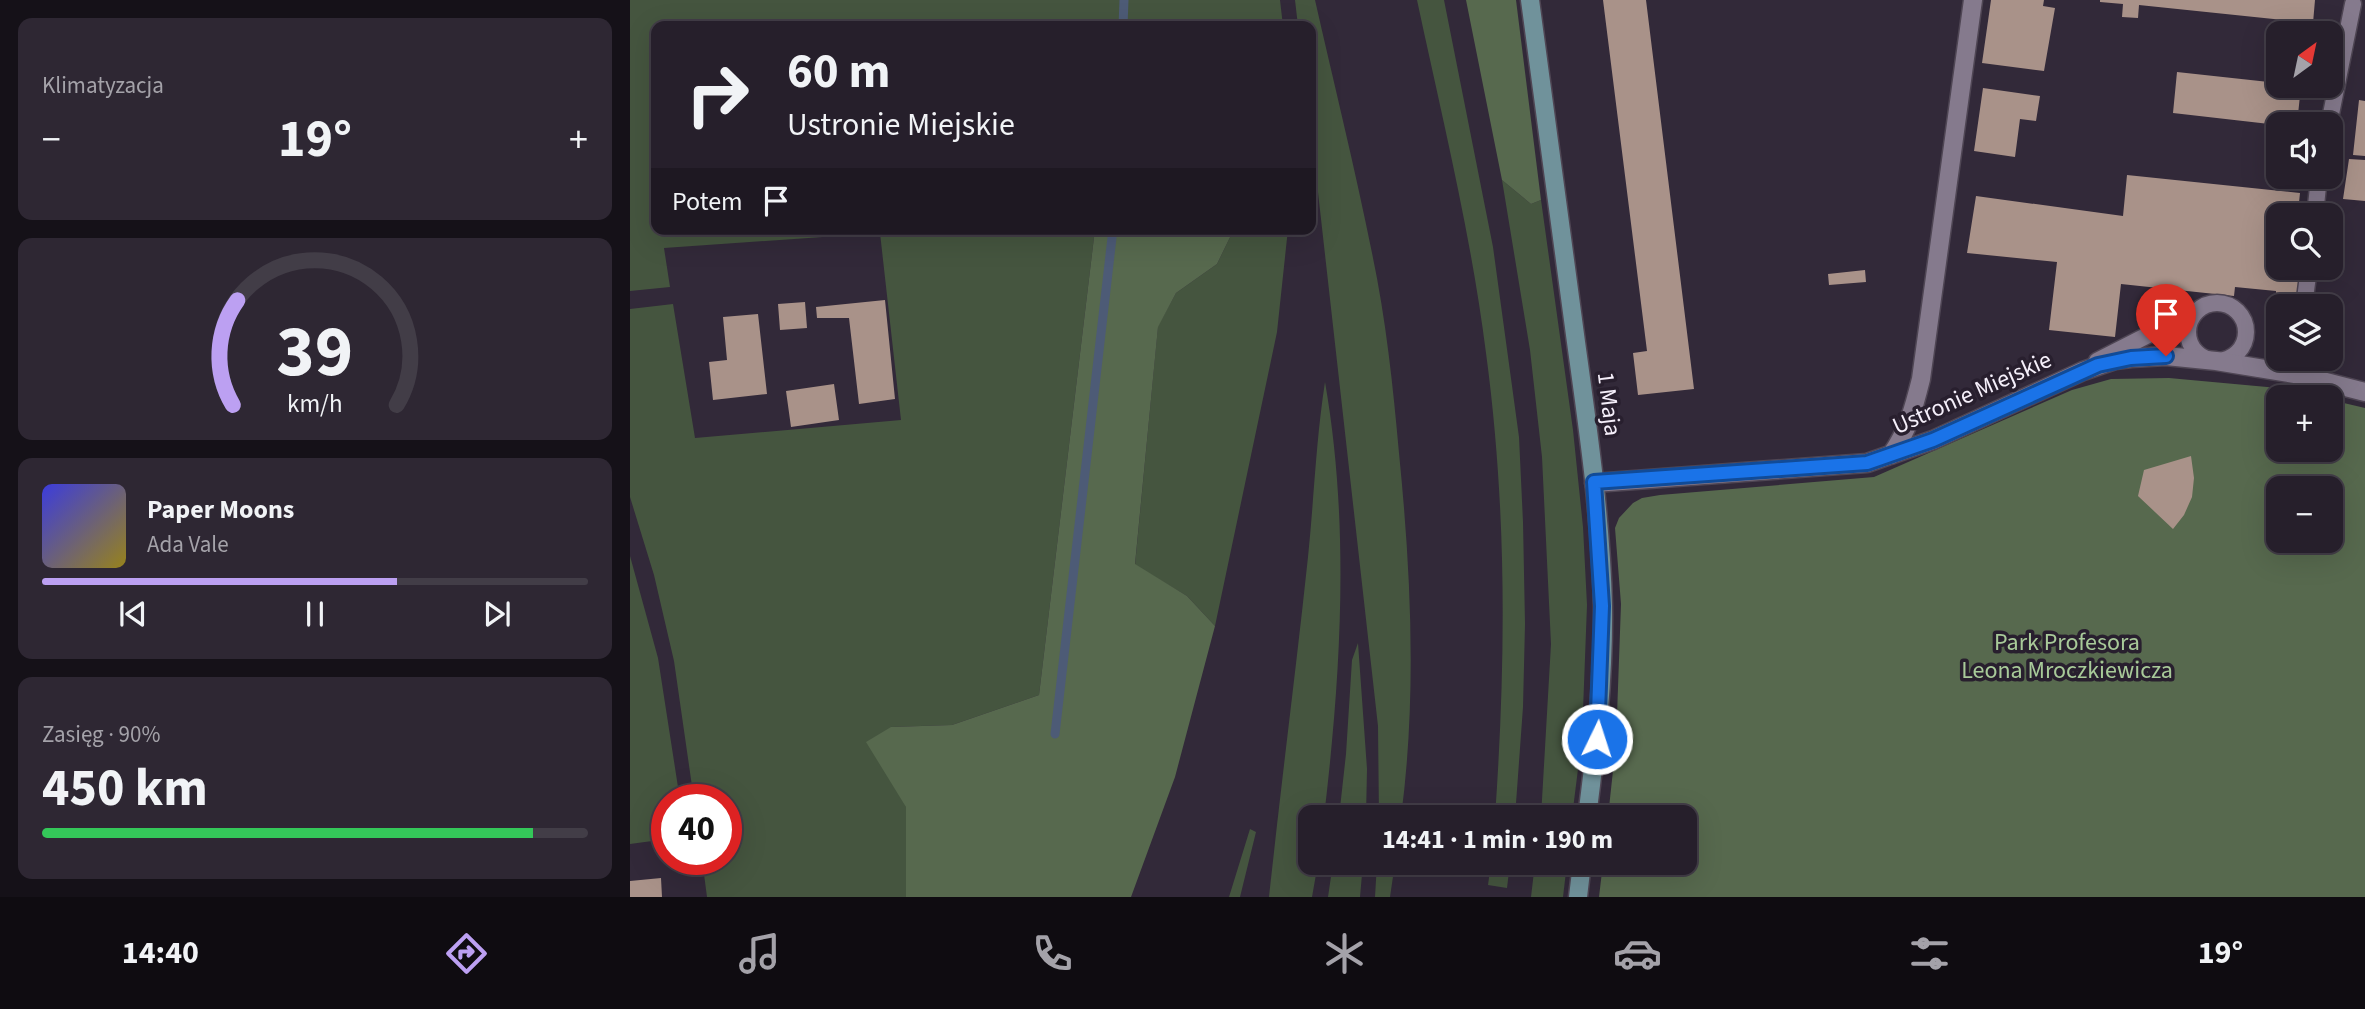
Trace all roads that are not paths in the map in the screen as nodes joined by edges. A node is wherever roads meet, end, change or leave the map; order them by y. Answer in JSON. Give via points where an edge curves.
{"nodes":[{"id":1,"x":1530,"y":0,"type":"edge"},
{"id":2,"x":1973,"y":0,"type":"edge"},
{"id":3,"x":2353,"y":5,"type":"dead end"},
{"id":4,"x":2331,"y":112,"type":"edge"},
{"id":5,"x":2195,"y":312,"type":"junction"},
{"id":6,"x":2216,"y":361,"type":"junction"},
{"id":7,"x":2266,"y":364,"type":"edge"},
{"id":8,"x":2310,"y":371,"type":"edge"},
{"id":9,"x":2068,"y":377,"type":"junction"},
{"id":10,"x":2365,"y":391,"type":"edge"},
{"id":11,"x":1891,"y":455,"type":"junction"},
{"id":12,"x":1594,"y":482,"type":"junction"},
{"id":13,"x":1589,"y":805,"type":"edge"},
{"id":14,"x":1581,"y":875,"type":"edge"},
{"id":15,"x":1578,"y":897,"type":"edge"}],
"edges":[{"from":1,"to":12,"type":"street","name":"1 Maja"},
{"from":2,"to":11,"type":"street","via":[[1921,379],[1913,414]]},
{"from":3,"to":4,"type":"lane"},
{"from":5,"to":6,"type":"lane","via":[[2188,329],[2192,347]]},
{"from":5,"to":6,"type":"lane","via":[[2221,303],[2231,306],[2243,320],[2241,348]]},
{"from":5,"to":9,"type":"lane"},
{"from":6,"to":7,"type":"street","name":"Ustronie Miejskie"},
{"from":6,"to":9,"type":"street","name":"Ustronie Miejskie","via":[[2131,358]]},
{"from":8,"to":10,"type":"street","name":"Ustronie Miejskie"},
{"from":9,"to":11,"type":"street","name":"Ustronie Miejskie"},
{"from":11,"to":12,"type":"street","name":"Ustronie Miejskie","via":[[1867,463]]},
{"from":12,"to":13,"type":"street","name":"1 Maja","via":[[1602,619],[1597,739]]},
{"from":14,"to":15,"type":"street"}]}
